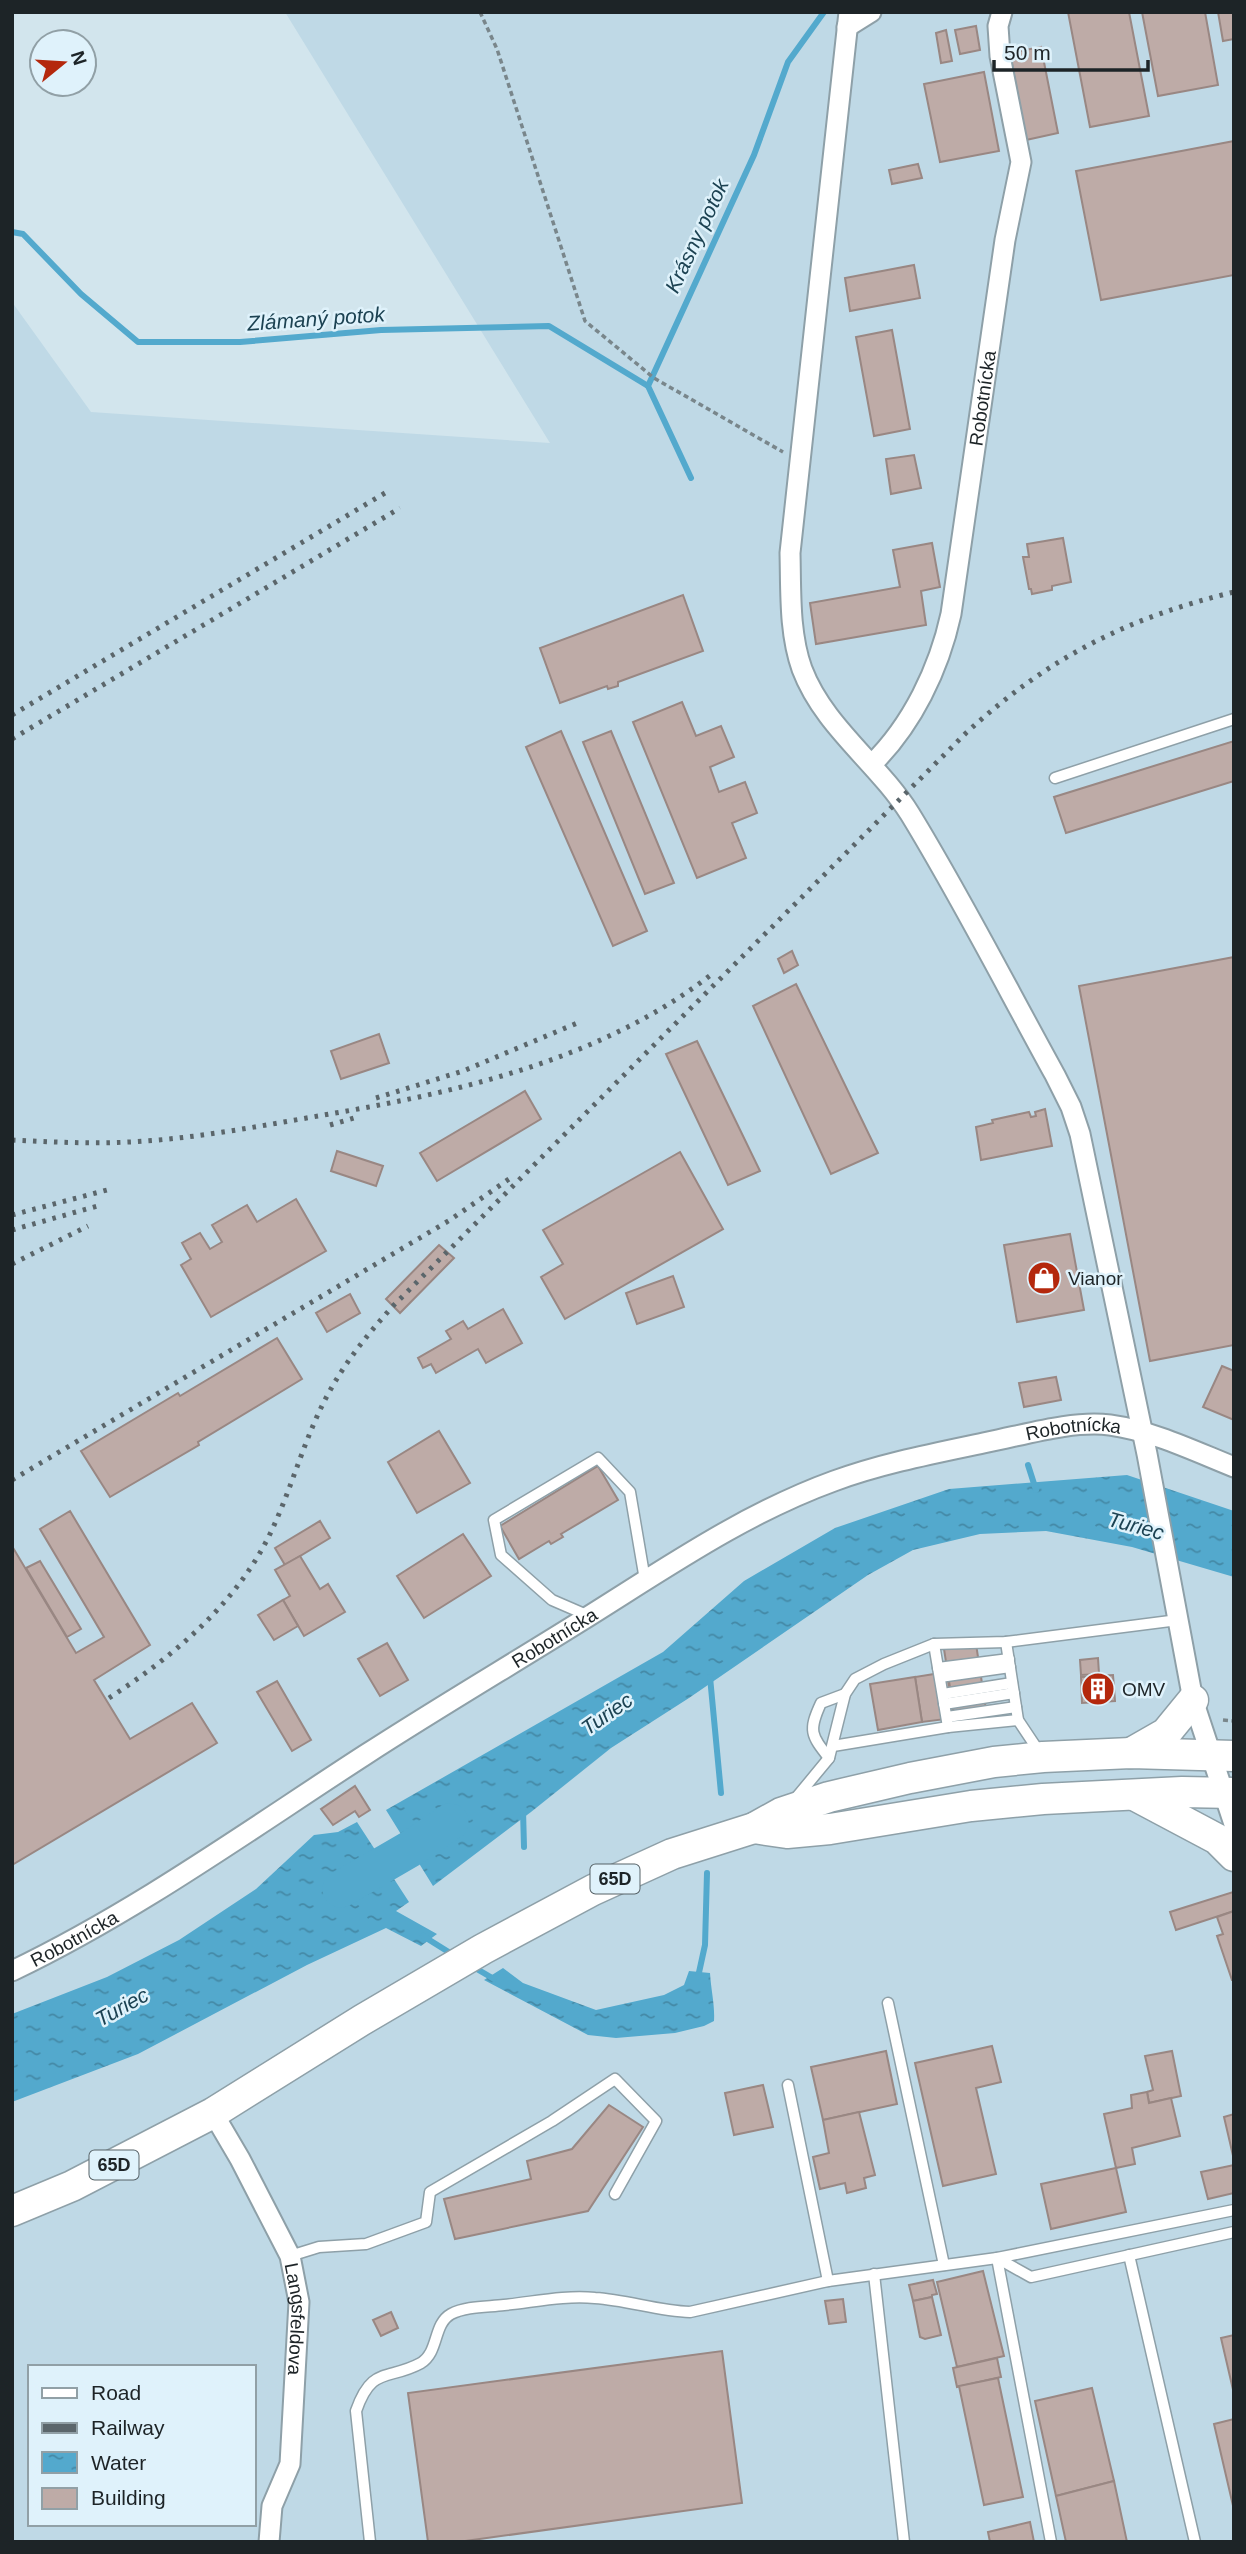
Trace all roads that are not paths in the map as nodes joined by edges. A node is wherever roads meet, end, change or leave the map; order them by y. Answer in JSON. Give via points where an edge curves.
{"nodes":[{"id":1,"x":871,"y":12,"type":"edge"},
{"id":2,"x":1002,"y":12,"type":"edge"},
{"id":3,"x":848,"y":20,"type":"edge"},
{"id":4,"x":1234,"y":719,"type":"edge"},
{"id":5,"x":872,"y":764,"type":"junction"},
{"id":6,"x":1055,"y":778,"type":"dead end"},
{"id":7,"x":1142,"y":1433,"type":"junction"},
{"id":8,"x":1234,"y":1467,"type":"edge"},
{"id":9,"x":645,"y":1580,"type":"junction"},
{"id":10,"x":589,"y":1616,"type":"junction"},
{"id":11,"x":1178,"y":1620,"type":"junction"},
{"id":12,"x":1006,"y":1642,"type":"junction"},
{"id":13,"x":934,"y":1644,"type":"junction"},
{"id":14,"x":1009,"y":1663,"type":"junction"},
{"id":15,"x":939,"y":1672,"type":"junction"},
{"id":16,"x":1013,"y":1688,"type":"junction"},
{"id":17,"x":845,"y":1694,"type":"junction"},
{"id":18,"x":943,"y":1699,"type":"junction"},
{"id":19,"x":1193,"y":1700,"type":"junction"},
{"id":20,"x":1016,"y":1707,"type":"junction"},
{"id":21,"x":1018,"y":1720,"type":"junction"},
{"id":22,"x":947,"y":1722,"type":"junction"},
{"id":23,"x":833,"y":1746,"type":"junction"},
{"id":24,"x":1131,"y":1753,"type":"junction"},
{"id":25,"x":1222,"y":1756,"type":"edge"},
{"id":26,"x":1044,"y":1757,"type":"junction"},
{"id":27,"x":830,"y":1758,"type":"junction"},
{"id":28,"x":1228,"y":1793,"type":"edge"},
{"id":29,"x":1133,"y":1794,"type":"junction"},
{"id":30,"x":781,"y":1813,"type":"junction"},
{"id":31,"x":1234,"y":1824,"type":"edge"},
{"id":32,"x":754,"y":1828,"type":"junction"},
{"id":33,"x":1234,"y":1856,"type":"edge"},
{"id":34,"x":12,"y":1971,"type":"edge"},
{"id":35,"x":888,"y":2003,"type":"dead end"},
{"id":36,"x":788,"y":2085,"type":"dead end"},
{"id":37,"x":213,"y":2113,"type":"junction"},
{"id":38,"x":615,"y":2194,"type":"dead end"},
{"id":39,"x":1234,"y":2210,"type":"edge"},
{"id":40,"x":12,"y":2211,"type":"edge"},
{"id":41,"x":1234,"y":2232,"type":"edge"},
{"id":42,"x":1129,"y":2255,"type":"junction"},
{"id":43,"x":290,"y":2256,"type":"junction"},
{"id":44,"x":997,"y":2258,"type":"junction"},
{"id":45,"x":944,"y":2265,"type":"junction"},
{"id":46,"x":874,"y":2274,"type":"junction"},
{"id":47,"x":828,"y":2281,"type":"junction"},
{"id":48,"x":269,"y":2542,"type":"edge"},
{"id":49,"x":370,"y":2542,"type":"edge"},
{"id":50,"x":904,"y":2542,"type":"edge"},
{"id":51,"x":1051,"y":2542,"type":"edge"},
{"id":52,"x":1195,"y":2542,"type":"edge"}],
"edges":[{"from":1,"to":3,"type":"street","name":"Robotnícka"},
{"from":2,"to":5,"type":"street","name":"Robotnícka","via":[[1000,56],[1021,162],[1004,240],[951,614],[937,665],[895,740]]},
{"from":3,"to":5,"type":"street","name":"Robotnícka","via":[[790,553],[792,616],[802,669],[826,715]]},
{"from":4,"to":6,"type":"lane"},
{"from":5,"to":7,"type":"street","name":"Robotnícka","via":[[908,812],[1071,1107]]},
{"from":7,"to":8,"type":"street"},
{"from":7,"to":9,"type":"street","name":"Robotnícka","via":[[1108,1424],[1049,1430],[862,1471],[793,1498]]},
{"from":7,"to":11,"type":"street","name":"Robotnícka"},
{"from":9,"to":10,"type":"street","name":"Robotnícka"},
{"from":9,"to":10,"type":"lane","via":[[630,1492],[598,1458],[494,1520],[501,1555],[552,1600]]},
{"from":10,"to":34,"type":"street","name":"Robotnícka","via":[[171,1883]]},
{"from":11,"to":12,"type":"lane"},
{"from":11,"to":19,"type":"street","name":"Robotnícka"},
{"from":12,"to":13,"type":"lane"},
{"from":12,"to":14,"type":"lane"},
{"from":13,"to":15,"type":"lane"},
{"from":13,"to":17,"type":"lane","via":[[855,1679]]},
{"from":14,"to":15,"type":"lane"},
{"from":14,"to":16,"type":"lane"},
{"from":15,"to":18,"type":"lane"},
{"from":16,"to":18,"type":"lane"},
{"from":16,"to":20,"type":"lane"},
{"from":17,"to":23,"type":"lane"},
{"from":17,"to":27,"type":"lane","via":[[821,1703],[812,1722],[813,1737]]},
{"from":18,"to":22,"type":"lane"},
{"from":19,"to":24,"type":"main road","via":[[1166,1733]]},
{"from":19,"to":25,"type":"street","name":"Robotnícka"},
{"from":20,"to":21,"type":"lane"},
{"from":20,"to":22,"type":"lane"},
{"from":21,"to":22,"type":"lane"},
{"from":21,"to":26,"type":"lane"},
{"from":22,"to":23,"type":"lane"},
{"from":23,"to":27,"type":"lane"},
{"from":24,"to":25,"type":"main road","number":"65D"},
{"from":24,"to":26,"type":"main road","number":"65D"},
{"from":25,"to":28,"type":"street","name":"Robotnícka"},
{"from":26,"to":30,"type":"main road","number":"65D","via":[[937,1771]]},
{"from":27,"to":30,"type":"lane"},
{"from":28,"to":29,"type":"main road","number":"65D"},
{"from":28,"to":31,"type":"street","name":"Robotnícka"},
{"from":29,"to":32,"type":"main road","number":"65D","via":[[971,1806],[787,1833]]},
{"from":29,"to":33,"type":"main road","via":[[1217,1839]]},
{"from":30,"to":32,"type":"main road","number":"65D"},
{"from":32,"to":37,"type":"main road","number":"65D","via":[[709,1840],[628,1873],[483,1949]]},
{"from":35,"to":45,"type":"lane"},
{"from":36,"to":47,"type":"lane"},
{"from":37,"to":40,"type":"main road","number":"65D","via":[[72,2186]]},
{"from":37,"to":43,"type":"street","name":"Langsfeldova"},
{"from":38,"to":43,"type":"lane","via":[[656,2121],[615,2079],[430,2192],[426,2222],[366,2244]]},
{"from":39,"to":44,"type":"lane"},
{"from":41,"to":42,"type":"lane"},
{"from":42,"to":44,"type":"lane","via":[[1031,2277]]},
{"from":42,"to":52,"type":"lane"},
{"from":43,"to":48,"type":"street","name":"Langsfeldova","via":[[299,2302],[290,2464],[272,2506]]},
{"from":44,"to":45,"type":"lane"},
{"from":44,"to":51,"type":"lane"},
{"from":45,"to":46,"type":"lane"},
{"from":46,"to":47,"type":"lane"},
{"from":46,"to":50,"type":"lane"},
{"from":47,"to":49,"type":"lane","via":[[690,2312],[578,2297],[451,2314],[427,2357],[372,2382],[356,2411]]}]}
